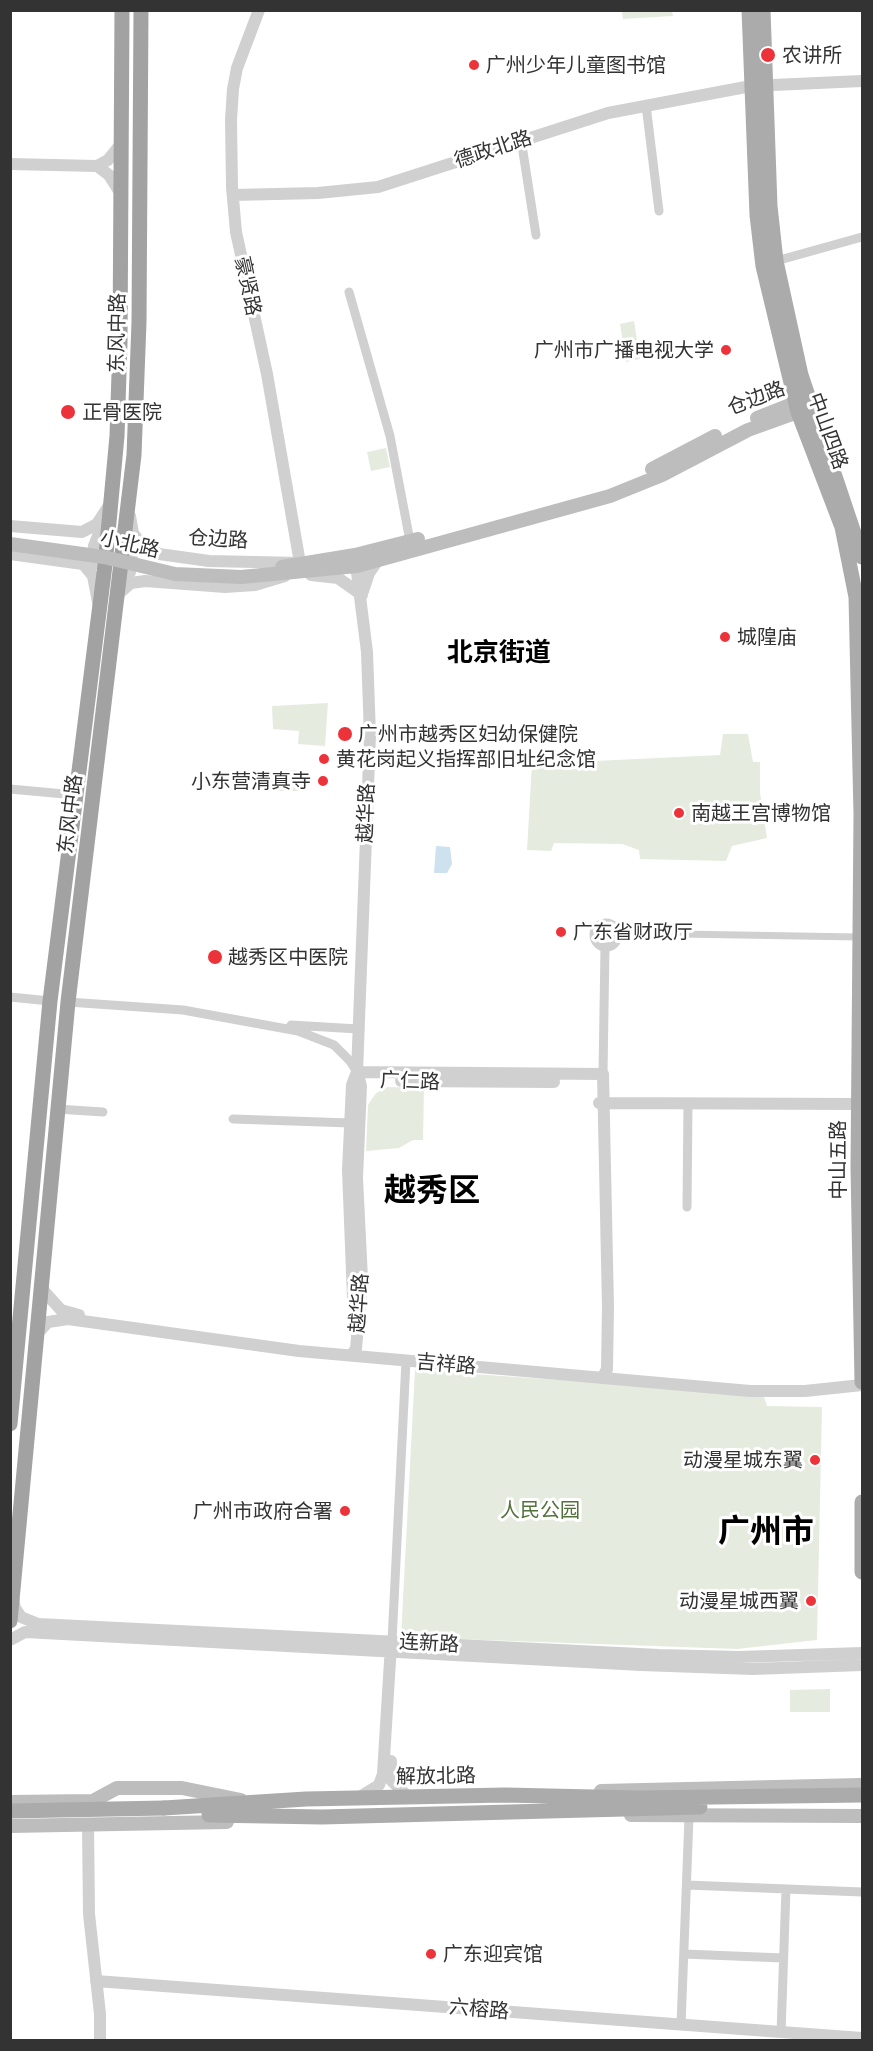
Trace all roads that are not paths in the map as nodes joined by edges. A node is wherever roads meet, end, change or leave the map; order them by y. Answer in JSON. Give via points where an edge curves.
{"nodes":[{"id":1,"x":116,"y":10,"type":"edge"},
{"id":2,"x":122,"y":10,"type":"edge"},
{"id":3,"x":141,"y":10,"type":"edge"},
{"id":4,"x":259,"y":10,"type":"edge"},
{"id":5,"x":749,"y":10,"type":"edge"},
{"id":6,"x":763,"y":10,"type":"edge"},
{"id":7,"x":121,"y":30,"type":"junction"},
{"id":8,"x":862,"y":81,"type":"edge"},
{"id":9,"x":759,"y":86,"type":"junction"},
{"id":10,"x":646,"y":105,"type":"junction"},
{"id":11,"x":521,"y":139,"type":"junction"},
{"id":12,"x":121,"y":144,"type":"junction"},
{"id":13,"x":10,"y":164,"type":"edge"},
{"id":14,"x":97,"y":166,"type":"junction"},
{"id":15,"x":121,"y":194,"type":"junction"},
{"id":16,"x":233,"y":195,"type":"junction"},
{"id":17,"x":659,"y":211,"type":"dead end"},
{"id":18,"x":536,"y":235,"type":"dead end"},
{"id":19,"x":862,"y":237,"type":"edge"},
{"id":20,"x":776,"y":261,"type":"junction"},
{"id":21,"x":350,"y":292,"type":"dead end"},
{"id":22,"x":801,"y":406,"type":"junction"},
{"id":23,"x":110,"y":504,"type":"junction"},
{"id":24,"x":128,"y":506,"type":"junction"},
{"id":25,"x":10,"y":526,"type":"edge"},
{"id":26,"x":68,"y":532,"type":"junction"},
{"id":27,"x":10,"y":537,"type":"edge"},
{"id":28,"x":410,"y":541,"type":"junction"},
{"id":29,"x":10,"y":544,"type":"edge"},
{"id":30,"x":10,"y":554,"type":"edge"},
{"id":31,"x":159,"y":554,"type":"junction"},
{"id":32,"x":862,"y":557,"type":"edge"},
{"id":33,"x":378,"y":560,"type":"junction"},
{"id":34,"x":66,"y":561,"type":"junction"},
{"id":35,"x":356,"y":561,"type":"junction"},
{"id":36,"x":297,"y":569,"type":"junction"},
{"id":37,"x":240,"y":574,"type":"junction"},
{"id":38,"x":154,"y":581,"type":"junction"},
{"id":39,"x":362,"y":595,"type":"junction"},
{"id":40,"x":116,"y":596,"type":"junction"},
{"id":41,"x":99,"y":608,"type":"junction"},
{"id":42,"x":861,"y":644,"type":"edge"},
{"id":43,"x":10,"y":789,"type":"edge"},
{"id":44,"x":75,"y":795,"type":"junction"},
{"id":45,"x":618,"y":933,"type":"junction"},
{"id":46,"x":859,"y":937,"type":"junction"},
{"id":47,"x":605,"y":947,"type":"junction"},
{"id":48,"x":10,"y":997,"type":"edge"},
{"id":49,"x":50,"y":1001,"type":"junction"},
{"id":50,"x":68,"y":1002,"type":"junction"},
{"id":51,"x":262,"y":1024,"type":"junction"},
{"id":52,"x":358,"y":1029,"type":"junction"},
{"id":53,"x":357,"y":1072,"type":"junction"},
{"id":54,"x":601,"y":1078,"type":"junction"},
{"id":55,"x":601,"y":1103,"type":"junction"},
{"id":56,"x":688,"y":1104,"type":"junction"},
{"id":57,"x":860,"y":1104,"type":"edge"},
{"id":58,"x":57,"y":1109,"type":"junction"},
{"id":59,"x":104,"y":1112,"type":"dead end"},
{"id":60,"x":233,"y":1119,"type":"dead end"},
{"id":61,"x":350,"y":1124,"type":"junction"},
{"id":62,"x":687,"y":1207,"type":"dead end"},
{"id":63,"x":42,"y":1289,"type":"junction"},
{"id":64,"x":16,"y":1308,"type":"edge"},
{"id":65,"x":37,"y":1334,"type":"junction"},
{"id":66,"x":352,"y":1351,"type":"junction"},
{"id":67,"x":406,"y":1360,"type":"junction"},
{"id":68,"x":604,"y":1372,"type":"junction"},
{"id":69,"x":862,"y":1377,"type":"edge"},
{"id":70,"x":862,"y":1383,"type":"edge"},
{"id":71,"x":10,"y":1424,"type":"edge"},
{"id":72,"x":862,"y":1502,"type":"edge"},
{"id":73,"x":862,"y":1569,"type":"edge"},
{"id":74,"x":13,"y":1596,"type":"junction"},
{"id":75,"x":10,"y":1621,"type":"edge"},
{"id":76,"x":10,"y":1640,"type":"edge"},
{"id":77,"x":392,"y":1647,"type":"junction"},
{"id":78,"x":862,"y":1653,"type":"edge"},
{"id":79,"x":862,"y":1665,"type":"edge"},
{"id":80,"x":862,"y":1785,"type":"edge"},
{"id":81,"x":546,"y":1795,"type":"junction"},
{"id":82,"x":862,"y":1795,"type":"edge"},
{"id":83,"x":408,"y":1797,"type":"junction"},
{"id":84,"x":358,"y":1798,"type":"junction"},
{"id":85,"x":93,"y":1801,"type":"junction"},
{"id":86,"x":270,"y":1801,"type":"junction"},
{"id":87,"x":10,"y":1802,"type":"edge"},
{"id":88,"x":726,"y":1802,"type":"junction"},
{"id":89,"x":862,"y":1805,"type":"edge"},
{"id":90,"x":10,"y":1811,"type":"edge"},
{"id":91,"x":164,"y":1811,"type":"junction"},
{"id":92,"x":545,"y":1813,"type":"junction"},
{"id":93,"x":862,"y":1816,"type":"edge"},
{"id":94,"x":10,"y":1817,"type":"edge"},
{"id":95,"x":271,"y":1817,"type":"junction"},
{"id":96,"x":689,"y":1817,"type":"junction"},
{"id":97,"x":88,"y":1824,"type":"junction"},
{"id":98,"x":102,"y":1824,"type":"junction"},
{"id":99,"x":10,"y":1826,"type":"edge"},
{"id":100,"x":687,"y":1885,"type":"junction"},
{"id":101,"x":786,"y":1889,"type":"junction"},
{"id":102,"x":862,"y":1892,"type":"edge"},
{"id":103,"x":684,"y":1954,"type":"junction"},
{"id":104,"x":783,"y":1958,"type":"junction"},
{"id":105,"x":96,"y":1981,"type":"junction"},
{"id":106,"x":681,"y":2025,"type":"junction"},
{"id":107,"x":781,"y":2033,"type":"junction"},
{"id":108,"x":862,"y":2038,"type":"edge"},
{"id":109,"x":100,"y":2040,"type":"edge"}],
"edges":[{"from":1,"to":7,"type":"highway"},
{"from":2,"to":7,"type":"highway","name":"东风中路"},
{"from":3,"to":24,"type":"highway","name":"东风中路","via":[[138,370]]},
{"from":4,"to":16,"type":"street","name":"豪贤路","via":[[233,89]]},
{"from":5,"to":9,"type":"main road","name":"中山四路"},
{"from":6,"to":9,"type":"main road","name":"中山四路"},
{"from":7,"to":12,"type":"highway","name":"东风中路"},
{"from":8,"to":9,"type":"street","name":"德政北路"},
{"from":9,"to":10,"type":"street","name":"德政北路"},
{"from":9,"to":20,"type":"main road","name":"中山四路"},
{"from":9,"to":22,"type":"main road","name":"中山四路","via":[[761,254]]},
{"from":10,"to":11,"type":"street","name":"德政北路"},
{"from":10,"to":17,"type":"street"},
{"from":11,"to":16,"type":"street","name":"德政北路","via":[[378,187]]},
{"from":11,"to":18,"type":"street"},
{"from":12,"to":14,"type":"street","via":[[108,160]]},
{"from":12,"to":15,"type":"highway","name":"东风中路"},
{"from":13,"to":14,"type":"street"},
{"from":14,"to":15,"type":"street","via":[[109,175]]},
{"from":15,"to":23,"type":"highway","name":"东风中路","via":[[119,375]]},
{"from":16,"to":36,"type":"street","name":"豪贤路","via":[[236,232],[267,374]]},
{"from":19,"to":20,"type":"street"},
{"from":20,"to":22,"type":"main road","name":"中山四路"},
{"from":21,"to":28,"type":"street","via":[[390,436]]},
{"from":22,"to":28,"type":"main road","name":"仓边路","via":[[729,429],[618,484]]},
{"from":22,"to":32,"type":"main road","name":"中山四路"},
{"from":22,"to":33,"type":"main road","name":"仓边路","via":[[625,491]]},
{"from":22,"to":42,"type":"main road","name":"中山四路","via":[[848,550]]},
{"from":23,"to":26,"type":"street","name":"小北路","via":[[97,524],[82,532]]},
{"from":23,"to":41,"type":"highway","name":"东风中路"},
{"from":24,"to":31,"type":"street","name":"仓边路","via":[[134,533],[144,546]]},
{"from":24,"to":40,"type":"highway","name":"东风中路"},
{"from":25,"to":26,"type":"street","name":"小北路"},
{"from":26,"to":34,"type":"street","via":[[75,537],[77,546],[75,554]]},
{"from":27,"to":37,"type":"main road","name":"小北路"},
{"from":28,"to":35,"type":"main road","name":"仓边路"},
{"from":29,"to":37,"type":"main road","name":"小北路","bridge":true,"via":[[96,555],[182,575]]},
{"from":30,"to":34,"type":"street","name":"小北路"},
{"from":31,"to":36,"type":"street","name":"仓边路"},
{"from":31,"to":38,"type":"street","via":[[143,557],[140,564],[144,576]]},
{"from":33,"to":35,"type":"main road","name":"仓边路"},
{"from":33,"to":39,"type":"street"},
{"from":34,"to":41,"type":"street","name":"小北路","via":[[83,564],[90,571]]},
{"from":35,"to":36,"type":"main road","name":"仓边路"},
{"from":35,"to":39,"type":"street","name":"越华路"},
{"from":36,"to":37,"type":"main road","name":"仓边路"},
{"from":36,"to":38,"type":"street","name":"仓边路","via":[[241,587]]},
{"from":36,"to":39,"type":"street","via":[[338,578]]},
{"from":38,"to":40,"type":"street","name":"仓边路","via":[[131,583]]},
{"from":39,"to":52,"type":"street","name":"越华路","via":[[370,735]]},
{"from":40,"to":50,"type":"highway","name":"东风中路"},
{"from":41,"to":44,"type":"highway","name":"东风中路"},
{"from":42,"to":46,"type":"main road","name":"中山四路"},
{"from":43,"to":44,"type":"street"},
{"from":44,"to":49,"type":"highway","name":"东风中路"},
{"from":45,"to":46,"type":"street"},
{"from":45,"to":47,"type":"street","via":[[615,944]]},
{"from":45,"to":47,"type":"street","via":[[612,924],[598,925],[594,938]]},
{"from":46,"to":57,"type":"main road","name":"中山五路"},
{"from":47,"to":54,"type":"street"},
{"from":48,"to":49,"type":"street"},
{"from":49,"to":64,"type":"highway","name":"东风中路"},
{"from":50,"to":51,"type":"street","via":[[183,1010]]},
{"from":50,"to":58,"type":"highway","name":"东风中路"},
{"from":51,"to":52,"type":"street"},
{"from":51,"to":53,"type":"street","via":[[321,1038],[343,1053]]},
{"from":52,"to":53,"type":"street","name":"越华路"},
{"from":53,"to":54,"type":"street","name":"广仁路"},
{"from":53,"to":61,"type":"street","name":"越华路","via":[[352,1085]]},
{"from":53,"to":66,"type":"street","name":"越华路","via":[[361,1086],[357,1178],[362,1271]]},
{"from":54,"to":55,"type":"street"},
{"from":55,"to":56,"type":"street"},
{"from":55,"to":68,"type":"street","via":[[608,1307]]},
{"from":56,"to":57,"type":"street"},
{"from":56,"to":62,"type":"street"},
{"from":57,"to":69,"type":"main road","name":"中山五路"},
{"from":58,"to":59,"type":"street"},
{"from":58,"to":63,"type":"highway","name":"东风中路"},
{"from":60,"to":61,"type":"street"},
{"from":61,"to":66,"type":"street","name":"越华路"},
{"from":63,"to":65,"type":"highway","name":"东风中路"},
{"from":63,"to":66,"type":"street","name":"吉祥路","via":[[55,1305],[69,1313]]},
{"from":64,"to":71,"type":"highway","name":"东风中路"},
{"from":65,"to":66,"type":"street","name":"吉祥路","via":[[48,1322],[68,1319],[242,1344]]},
{"from":65,"to":74,"type":"highway","name":"东风中路"},
{"from":66,"to":67,"type":"street","name":"吉祥路"},
{"from":66,"to":68,"type":"street","name":"吉祥路"},
{"from":67,"to":68,"type":"street","name":"吉祥路"},
{"from":67,"to":77,"type":"street"},
{"from":68,"to":69,"type":"street","name":"吉祥路","via":[[774,1384]]},
{"from":68,"to":70,"type":"street","name":"吉祥路","via":[[769,1392]]},
{"from":69,"to":70,"type":"main road","name":"中山五路"},
{"from":72,"to":73,"type":"main road"},
{"from":74,"to":75,"type":"highway","name":"东风中路"},
{"from":74,"to":77,"type":"street","name":"连新路","via":[[21,1617],[38,1624]]},
{"from":76,"to":77,"type":"street","name":"连新路","via":[[26,1632]]},
{"from":77,"to":78,"type":"street","name":"连新路","via":[[715,1657]]},
{"from":77,"to":79,"type":"street","name":"连新路","via":[[742,1669]]},
{"from":77,"to":83,"type":"street","via":[[390,1776]]},
{"from":77,"to":84,"type":"street","via":[[383,1774],[378,1785]]},
{"from":80,"to":81,"type":"main road","via":[[668,1788]]},
{"from":81,"to":83,"type":"main road","name":"解放北路"},
{"from":81,"to":88,"type":"main road","name":"解放北路"},
{"from":82,"to":88,"type":"main road","name":"解放北路"},
{"from":83,"to":84,"type":"main road","name":"解放北路"},
{"from":84,"to":86,"type":"main road","name":"解放北路"},
{"from":85,"to":86,"type":"main road","via":[[117,1788],[182,1788],[228,1798]]},
{"from":85,"to":87,"type":"main road"},
{"from":85,"to":98,"type":"main road","via":[[95,1818]]},
{"from":86,"to":91,"type":"main road","name":"解放北路"},
{"from":88,"to":89,"type":"main road","name":"解放北路"},
{"from":88,"to":92,"type":"main road","name":"解放北路"},
{"from":90,"to":91,"type":"main road","name":"解放北路","bridge":true},
{"from":91,"to":94,"type":"main road","name":"解放北路"},
{"from":91,"to":95,"type":"main road","name":"解放北路"},
{"from":92,"to":95,"type":"main road","name":"解放北路"},
{"from":92,"to":96,"type":"main road"},
{"from":93,"to":96,"type":"main road"},
{"from":95,"to":98,"type":"main road"},
{"from":96,"to":100,"type":"street"},
{"from":97,"to":98,"type":"main road"},
{"from":97,"to":99,"type":"main road"},
{"from":97,"to":105,"type":"street","via":[[89,1914]]},
{"from":100,"to":101,"type":"street"},
{"from":100,"to":103,"type":"street"},
{"from":101,"to":102,"type":"street"},
{"from":101,"to":104,"type":"street"},
{"from":103,"to":104,"type":"street"},
{"from":103,"to":106,"type":"street"},
{"from":104,"to":107,"type":"street"},
{"from":105,"to":106,"type":"street","name":"六榕路"},
{"from":105,"to":109,"type":"street"},
{"from":106,"to":107,"type":"street","name":"六榕路"},
{"from":107,"to":108,"type":"street","name":"六榕路"}]}
